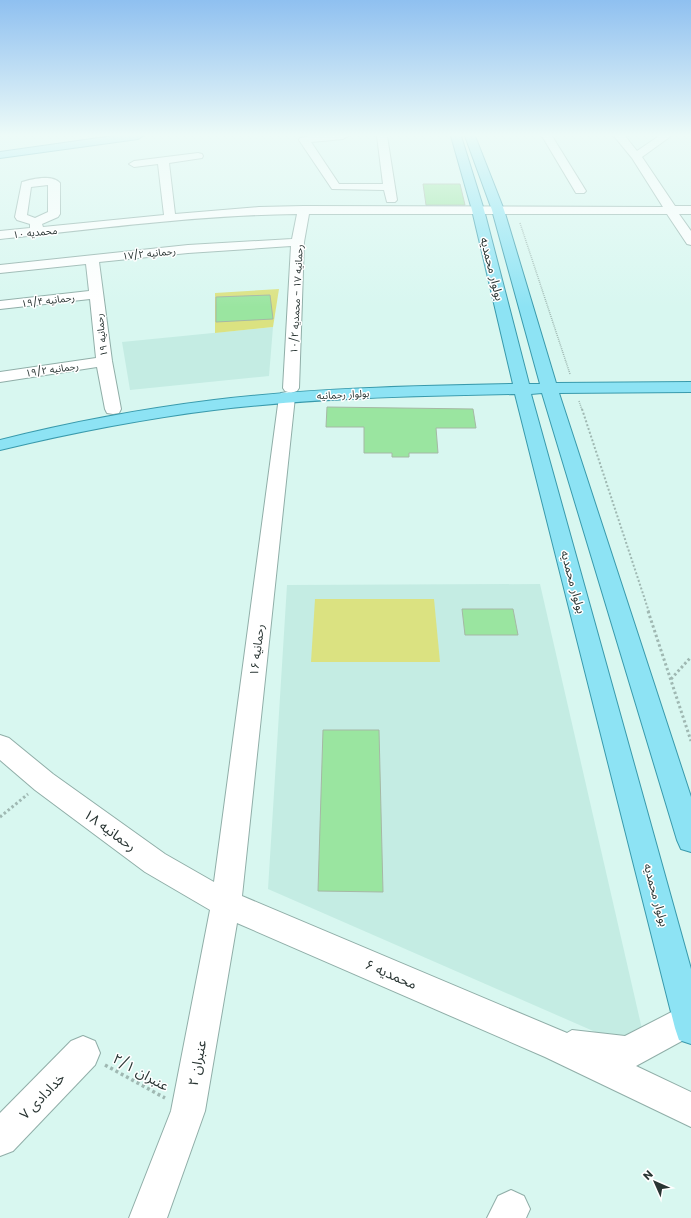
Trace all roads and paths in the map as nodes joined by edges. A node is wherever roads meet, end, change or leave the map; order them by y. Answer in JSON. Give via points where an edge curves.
{"nodes":[{"id":1,"x":167,"y":193,"type":"edge"},
{"id":2,"x":390,"y":193,"type":"edge"},
{"id":3,"x":481,"y":193,"type":"edge"},
{"id":4,"x":484,"y":193,"type":"edge"},
{"id":5,"x":659,"y":193,"type":"edge"},
{"id":6,"x":304,"y":210,"type":"junction"},
{"id":7,"x":394,"y":210,"type":"junction"},
{"id":8,"x":488,"y":210,"type":"junction"},
{"id":9,"x":515,"y":210,"type":"junction"},
{"id":10,"x":670,"y":210,"type":"junction"},
{"id":11,"x":691,"y":210,"type":"edge"},
{"id":12,"x":170,"y":218,"type":"junction"},
{"id":13,"x":0,"y":235,"type":"edge"},
{"id":14,"x":691,"y":241,"type":"edge"},
{"id":15,"x":298,"y":242,"type":"junction"},
{"id":16,"x":92,"y":259,"type":"junction"},
{"id":17,"x":0,"y":269,"type":"edge"},
{"id":18,"x":96,"y":294,"type":"junction"},
{"id":19,"x":0,"y":305,"type":"edge"},
{"id":20,"x":104,"y":361,"type":"junction"},
{"id":21,"x":0,"y":377,"type":"edge"},
{"id":22,"x":691,"y":378,"type":"edge"},
{"id":23,"x":548,"y":383,"type":"junction"},
{"id":24,"x":573,"y":383,"type":"junction"},
{"id":25,"x":521,"y":384,"type":"junction"},
{"id":26,"x":691,"y":387,"type":"edge"},
{"id":27,"x":289,"y":393,"type":"junction"},
{"id":28,"x":113,"y":409,"type":"junction"},
{"id":29,"x":0,"y":435,"type":"edge"},
{"id":30,"x":0,"y":444,"type":"edge"},
{"id":31,"x":691,"y":657,"type":"edge"},
{"id":32,"x":671,"y":680,"type":"junction"},
{"id":33,"x":691,"y":741,"type":"edge"},
{"id":34,"x":0,"y":746,"type":"edge"},
{"id":35,"x":44,"y":782,"type":"junction"},
{"id":36,"x":0,"y":817,"type":"edge"},
{"id":37,"x":691,"y":840,"type":"edge"},
{"id":38,"x":226,"y":904,"type":"junction"},
{"id":39,"x":690,"y":1023,"type":"edge"},
{"id":40,"x":556,"y":1045,"type":"junction"},
{"id":41,"x":83,"y":1054,"type":"joint"},
{"id":42,"x":691,"y":1110,"type":"edge"},
{"id":43,"x":188,"y":1111,"type":"junction"},
{"id":44,"x":0,"y":1138,"type":"edge"},
{"id":45,"x":148,"y":1218,"type":"edge"}],
"edges":[{"from":1,"to":12,"type":"street"},
{"from":2,"to":7,"type":"street"},
{"from":3,"to":8,"type":"main road","name":"بولوار محمدیه"},
{"from":4,"to":8,"type":"main road","name":"بولوار محمدیه"},
{"from":5,"to":10,"type":"street"},
{"from":6,"to":7,"type":"street","name":"محمدیه ۱۰"},
{"from":6,"to":12,"type":"street","name":"محمدیه ۱۰"},
{"from":6,"to":15,"type":"street","name":"رحمانیه ۱۷ - محمدیه ۱۰/۲"},
{"from":7,"to":8,"type":"street","name":"محمدیه ۱۰"},
{"from":8,"to":9,"type":"street","name":"محمدیه ۱۰"},
{"from":8,"to":23,"type":"main road","name":"بولوار محمدیه"},
{"from":8,"to":25,"type":"main road","name":"بولوار محمدیه"},
{"from":9,"to":10,"type":"street","name":"محمدیه ۱۰"},
{"from":9,"to":24,"type":"path"},
{"from":10,"to":11,"type":"street","name":"محمدیه ۱۰"},
{"from":10,"to":14,"type":"street"},
{"from":12,"to":13,"type":"street","name":"محمدیه ۱۰","via":[[36,227]]},
{"from":15,"to":16,"type":"street","name":"رحمانیه ۱۷/۲","via":[[188,249]]},
{"from":15,"to":27,"type":"street","name":"رحمانیه ۱۷ - محمدیه ۱۰/۲"},
{"from":16,"to":17,"type":"street","name":"رحمانیه ۱۷/۲"},
{"from":16,"to":18,"type":"street","name":"رحمانیه ۱۹"},
{"from":18,"to":19,"type":"street","name":"رحمانیه ۱۹/۴"},
{"from":18,"to":20,"type":"street","name":"رحمانیه ۱۹"},
{"from":20,"to":21,"type":"street","name":"رحمانیه ۱۹/۲"},
{"from":20,"to":28,"type":"street","name":"رحمانیه ۱۹"},
{"from":22,"to":24,"type":"main road","name":"بولوار رحمانیه"},
{"from":23,"to":24,"type":"main road","name":"بولوار رحمانیه"},
{"from":23,"to":25,"type":"main road","name":"بولوار رحمانیه"},
{"from":23,"to":37,"type":"main road","name":"بولوار محمدیه"},
{"from":24,"to":26,"type":"main road","name":"بولوار رحمانیه"},
{"from":24,"to":32,"type":"path"},
{"from":25,"to":27,"type":"main road","name":"بولوار رحمانیه","via":[[347,393]]},
{"from":25,"to":39,"type":"main road","name":"بولوار محمدیه"},
{"from":27,"to":28,"type":"main road","name":"بولوار رحمانیه","via":[[196,398]]},
{"from":27,"to":30,"type":"main road","name":"بولوار رحمانیه","via":[[131,417],[43,433]]},
{"from":27,"to":38,"type":"street","name":"رحمانیه ۱۶"},
{"from":28,"to":29,"type":"main road","name":"بولوار رحمانیه"},
{"from":31,"to":32,"type":"path"},
{"from":32,"to":33,"type":"path"},
{"from":34,"to":35,"type":"street","name":"رحمانیه ۱۸"},
{"from":35,"to":36,"type":"path"},
{"from":35,"to":38,"type":"street","name":"رحمانیه ۱۸","via":[[155,863]]},
{"from":38,"to":40,"type":"street","name":"محمدیه ۶"},
{"from":38,"to":43,"type":"street","name":"عنبران ۲"},
{"from":39,"to":40,"type":"street","name":"محمدیه ۶","via":[[627,1053]]},
{"from":40,"to":42,"type":"street","name":"محمدیه ۶"},
{"from":41,"to":43,"type":"path","name":"عنبران ۲/۱"},
{"from":41,"to":44,"type":"street","name":"خدادادی ۷"},
{"from":43,"to":45,"type":"street","name":"عنبران ۲"}]}
